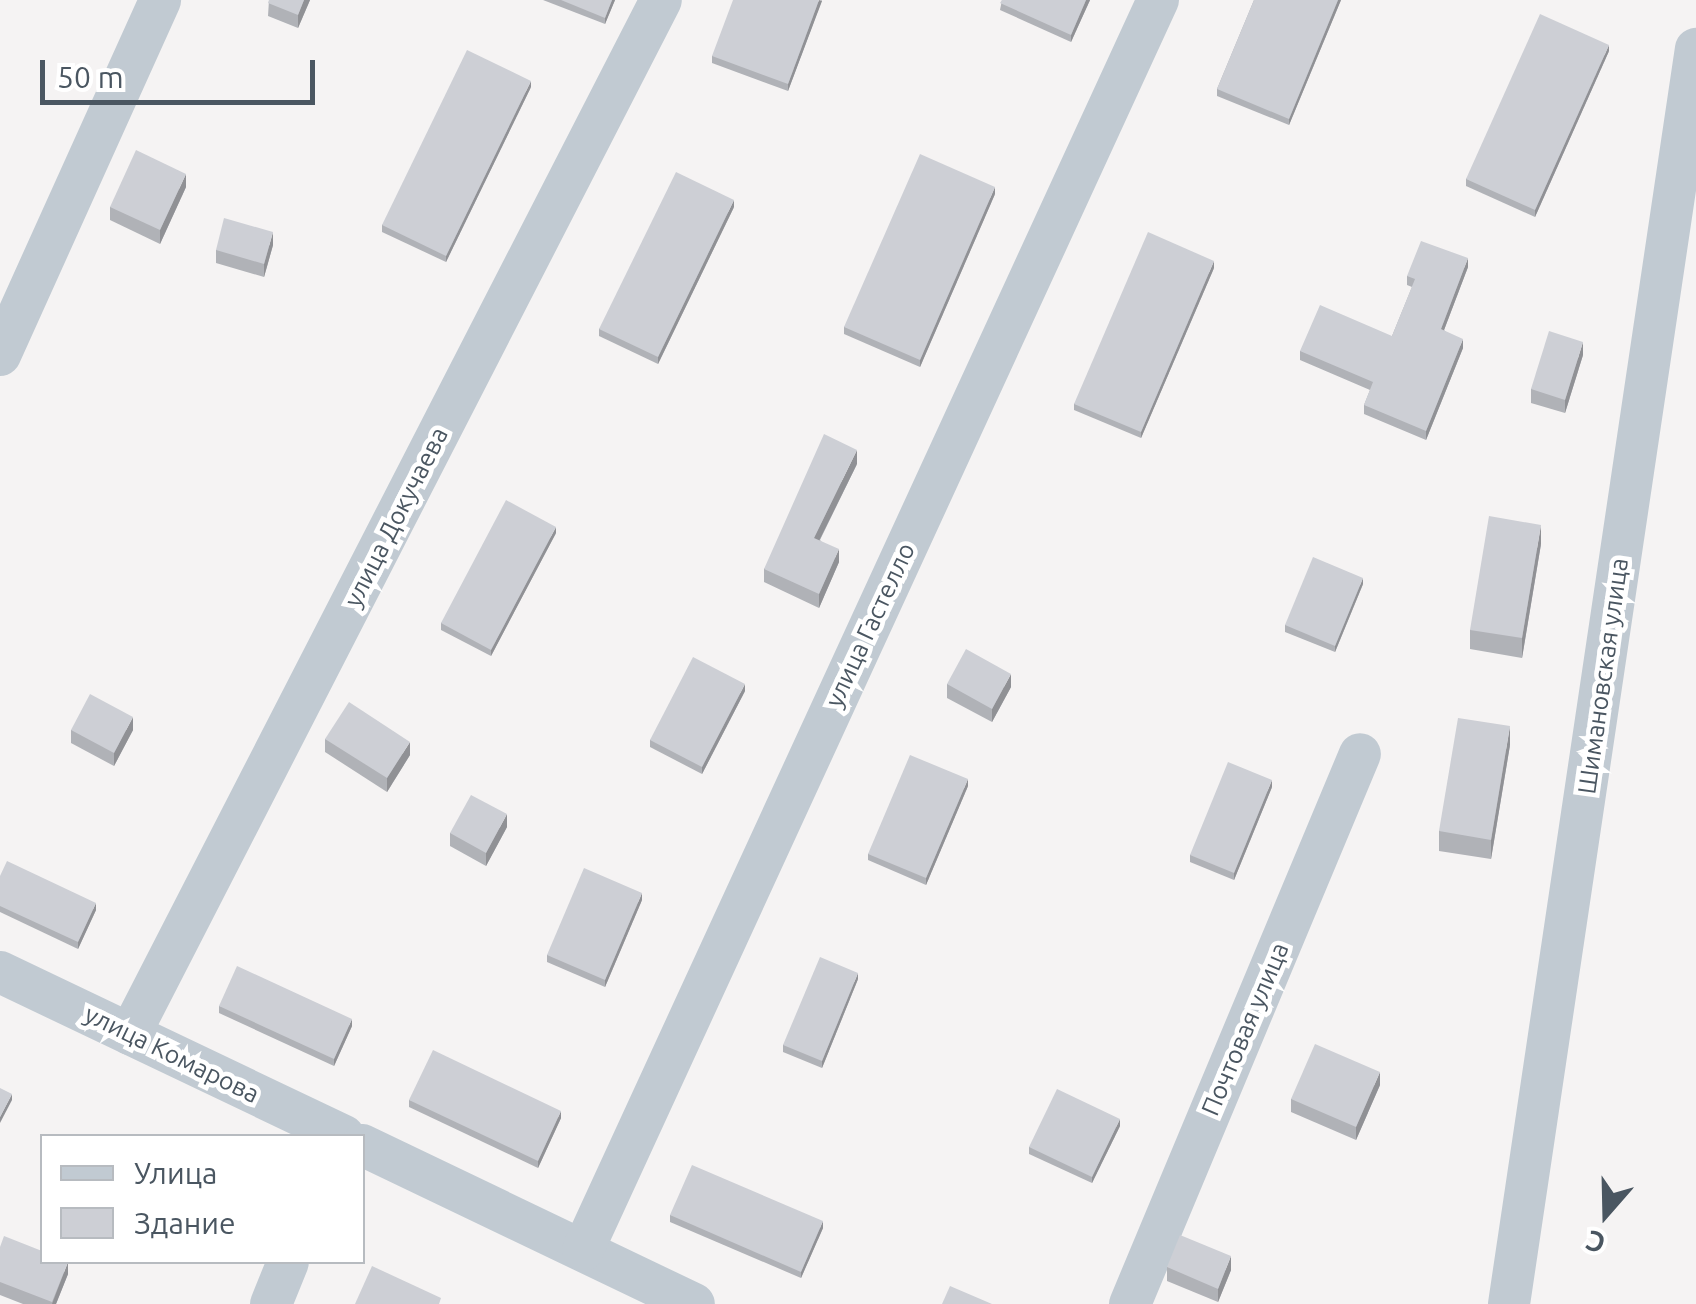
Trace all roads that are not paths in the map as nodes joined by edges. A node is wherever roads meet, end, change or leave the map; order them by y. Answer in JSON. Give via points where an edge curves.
{"nodes":[{"id":1,"x":160,"y":0,"type":"edge"},
{"id":2,"x":661,"y":0,"type":"edge"},
{"id":3,"x":1158,"y":0,"type":"edge"},
{"id":4,"x":1696,"y":49,"type":"edge"},
{"id":5,"x":0,"y":355,"type":"edge"},
{"id":6,"x":1360,"y":754,"type":"dead end"},
{"id":7,"x":0,"y":972,"type":"edge"},
{"id":8,"x":130,"y":1034,"type":"junction"},
{"id":9,"x":337,"y":1134,"type":"edge"},
{"id":10,"x":365,"y":1147,"type":"edge"},
{"id":11,"x":583,"y":1250,"type":"junction"},
{"id":12,"x":287,"y":1264,"type":"edge"},
{"id":13,"x":271,"y":1304,"type":"edge"},
{"id":14,"x":694,"y":1304,"type":"edge"},
{"id":15,"x":1130,"y":1304,"type":"edge"},
{"id":16,"x":1509,"y":1304,"type":"edge"}],
"edges":[{"from":1,"to":5,"type":"street"},
{"from":2,"to":8,"type":"street","name":"улица Докучаева"},
{"from":3,"to":11,"type":"street","name":"улица Гастелло"},
{"from":4,"to":16,"type":"street","name":"Шимановская улица"},
{"from":6,"to":15,"type":"street","name":"Почтовая улица"},
{"from":7,"to":8,"type":"street","name":"улица Комарова"},
{"from":8,"to":9,"type":"street","name":"улица Комарова"},
{"from":10,"to":11,"type":"street","name":"улица Комарова"},
{"from":11,"to":14,"type":"street","name":"улица Комарова"},
{"from":12,"to":13,"type":"street"}]}
